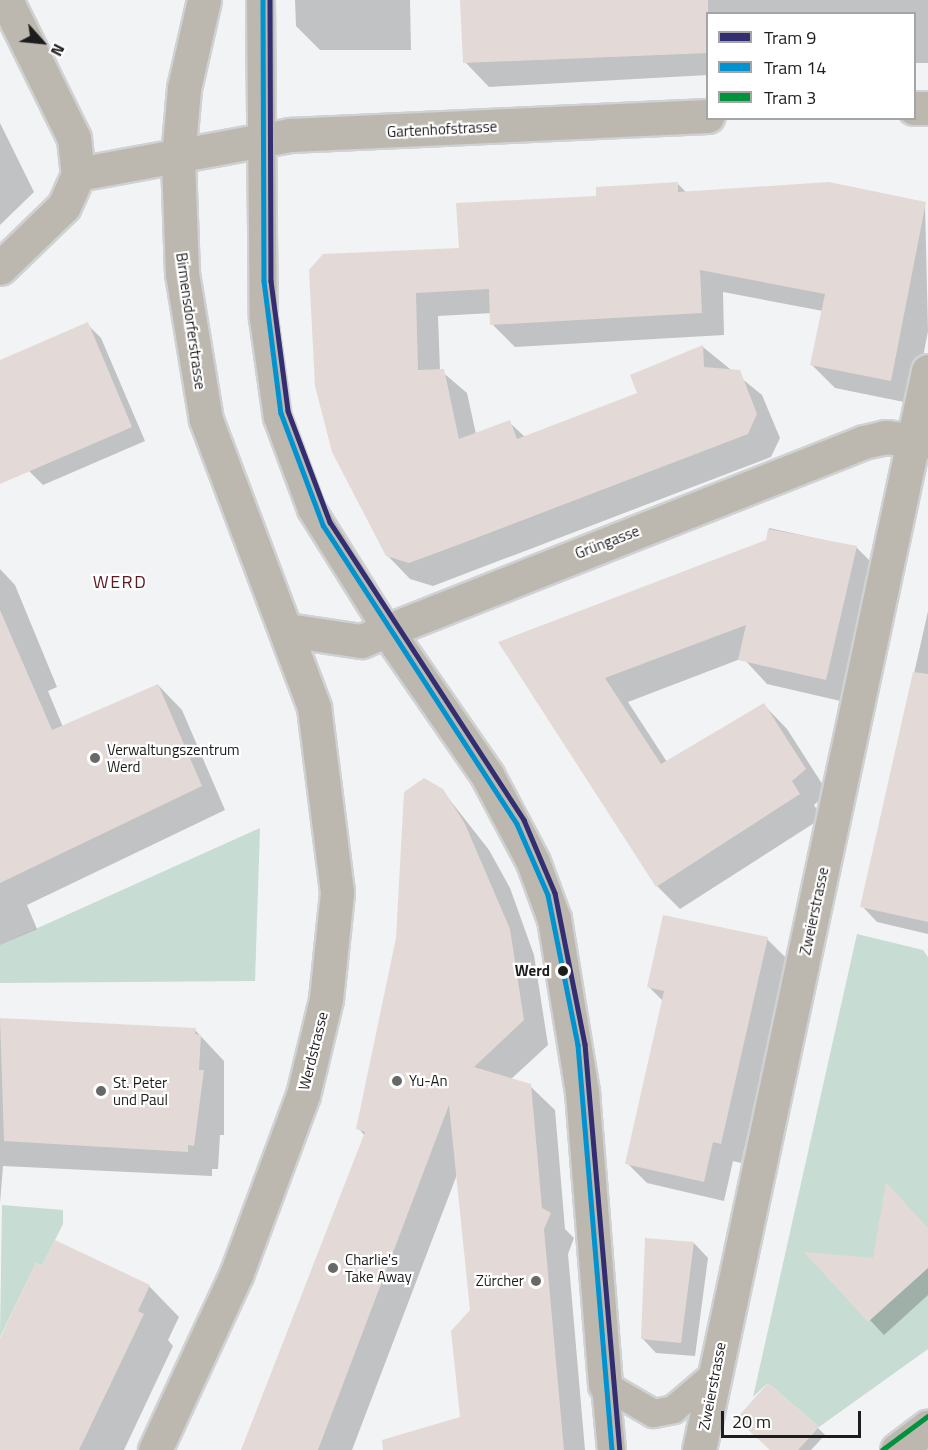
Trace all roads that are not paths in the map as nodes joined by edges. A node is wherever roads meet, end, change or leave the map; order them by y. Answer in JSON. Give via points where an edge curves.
{"nodes":[{"id":1,"x":6,"y":0,"type":"edge"},
{"id":2,"x":204,"y":0,"type":"edge"},
{"id":3,"x":260,"y":0,"type":"edge"},
{"id":4,"x":706,"y":116,"type":"edge"},
{"id":5,"x":261,"y":139,"type":"junction"},
{"id":6,"x":178,"y":157,"type":"junction"},
{"id":7,"x":78,"y":174,"type":"junction"},
{"id":8,"x":0,"y":268,"type":"edge"},
{"id":9,"x":928,"y":372,"type":"edge"},
{"id":10,"x":922,"y":441,"type":"edge"},
{"id":11,"x":386,"y":629,"type":"junction"},
{"id":12,"x":287,"y":630,"type":"junction"},
{"id":13,"x":714,"y":1374,"type":"junction"},
{"id":14,"x":605,"y":1385,"type":"junction"},
{"id":15,"x":928,"y":1427,"type":"edge"},
{"id":16,"x":155,"y":1450,"type":"edge"},
{"id":17,"x":611,"y":1450,"type":"edge"},
{"id":18,"x":699,"y":1450,"type":"edge"},
{"id":19,"x":897,"y":1450,"type":"edge"}],
"edges":[{"from":1,"to":7,"type":"street","via":[[70,129]]},
{"from":2,"to":6,"type":"street","name":"Birmensdorferstrasse","via":[[184,88]]},
{"from":3,"to":5,"type":"lane"},
{"from":4,"to":5,"type":"street","name":"Gartenhofstrasse"},
{"from":5,"to":6,"type":"street","name":"Gartenhofstrasse"},
{"from":5,"to":11,"type":"lane","via":[[263,318],[277,417],[311,508]]},
{"from":6,"to":7,"type":"street","name":"Gartenhofstrasse"},
{"from":6,"to":12,"type":"street","name":"Birmensdorferstrasse","via":[[182,274],[206,420]]},
{"from":7,"to":8,"type":"street","via":[[64,206]]},
{"from":9,"to":10,"type":"street","name":"Zweierstrasse"},
{"from":10,"to":11,"type":"street","name":"Grüngasse","via":[[864,442]]},
{"from":10,"to":13,"type":"street","name":"Zweierstrasse"},
{"from":11,"to":12,"type":"street","name":"Grüngasse","via":[[361,641]]},
{"from":11,"to":14,"type":"street","via":[[487,775],[533,862],[554,919],[582,1092]]},
{"from":12,"to":16,"type":"street","name":"Werdstrasse","via":[[314,707],[334,849],[337,891],[326,999],[303,1095],[256,1222]]},
{"from":13,"to":14,"type":"lane","via":[[673,1409],[653,1413]]},
{"from":13,"to":18,"type":"street","name":"Zweierstrasse"},
{"from":14,"to":17,"type":"lane"},
{"from":15,"to":19,"type":"street"}]}
